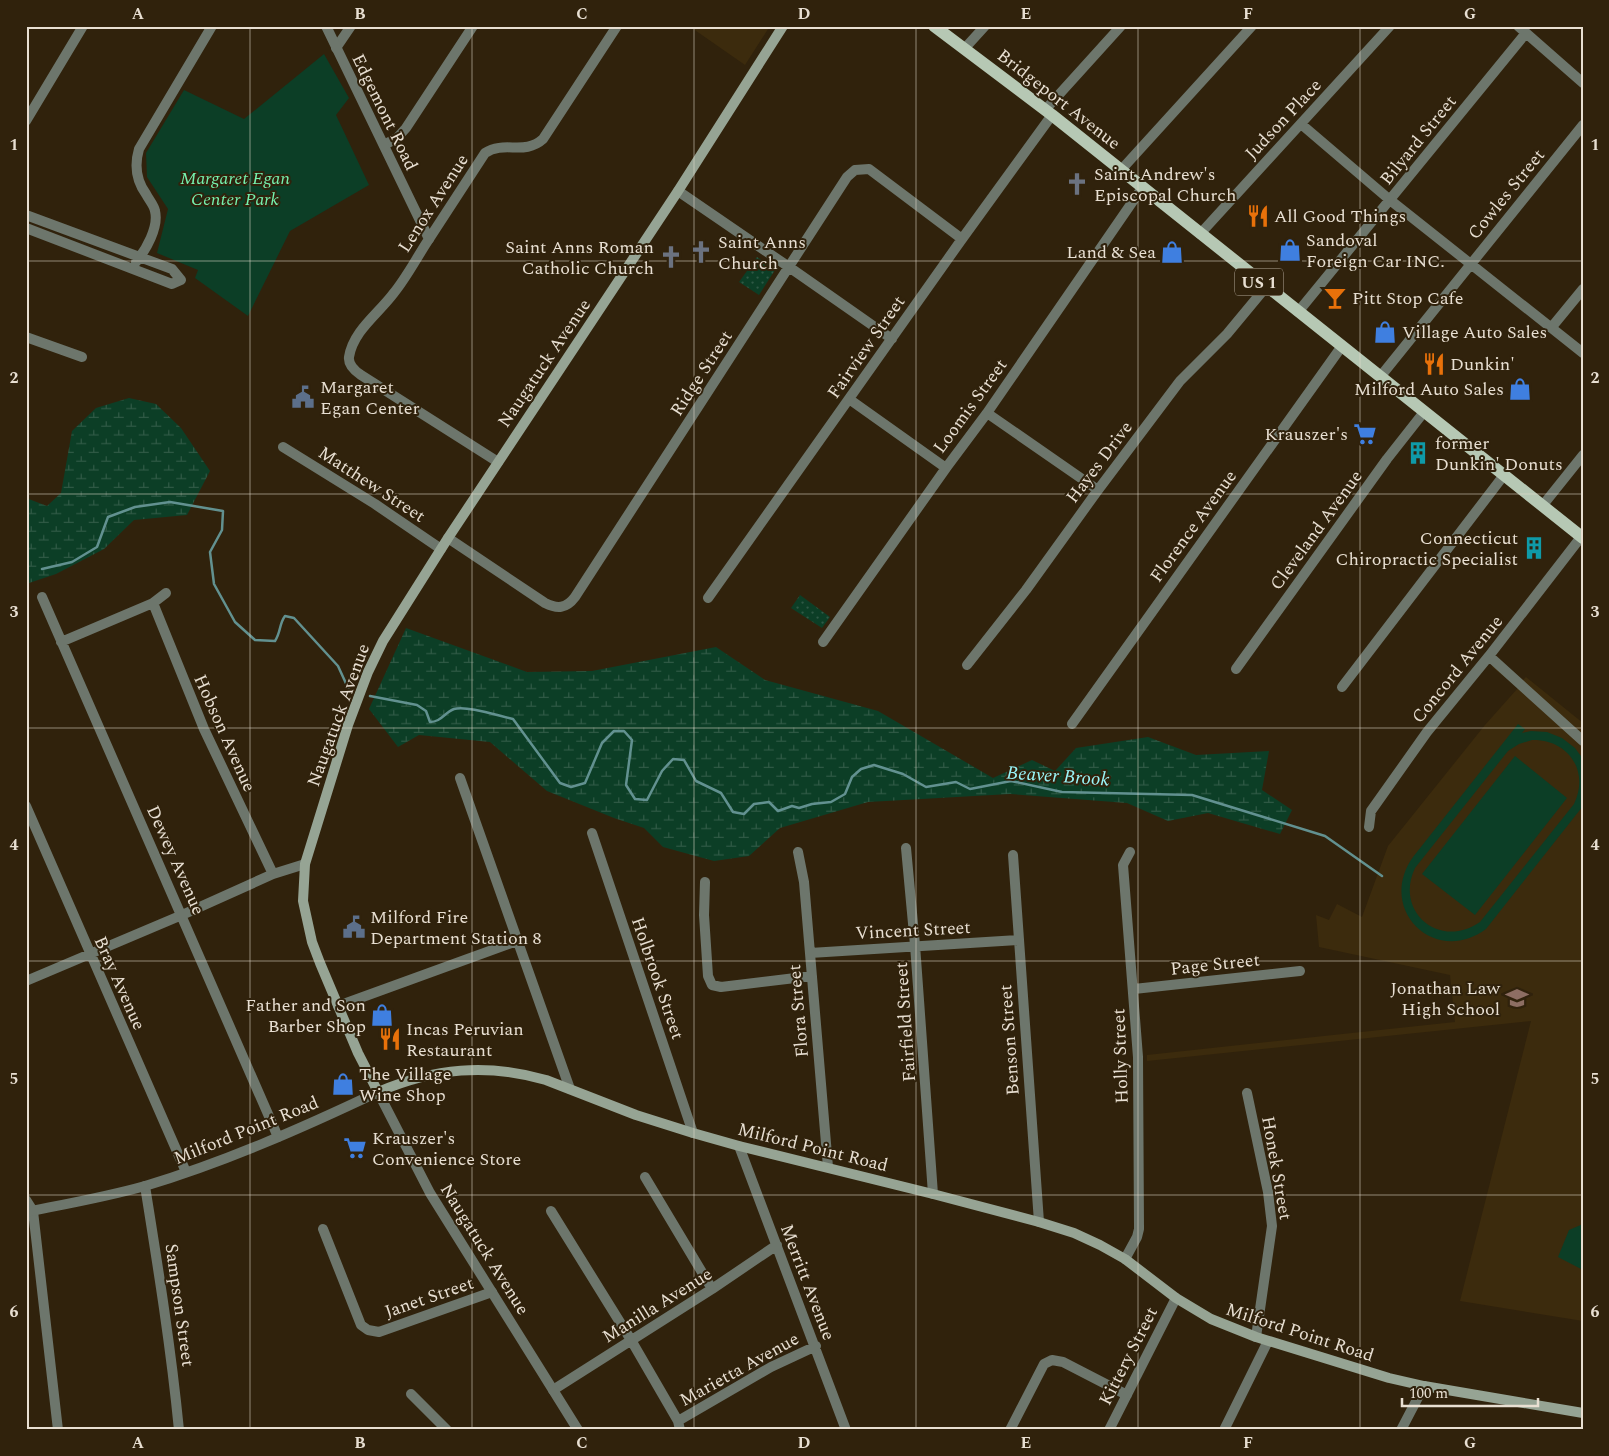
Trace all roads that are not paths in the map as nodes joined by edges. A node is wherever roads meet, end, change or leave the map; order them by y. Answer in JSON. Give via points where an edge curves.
{"nodes":[{"id":1,"x":83,"y":26,"type":"edge"},
{"id":2,"x":326,"y":26,"type":"edge"},
{"id":3,"x":351,"y":26,"type":"edge"},
{"id":4,"x":473,"y":26,"type":"edge"},
{"id":5,"x":617,"y":26,"type":"edge"},
{"id":6,"x":783,"y":26,"type":"edge"},
{"id":7,"x":934,"y":26,"type":"edge"},
{"id":8,"x":985,"y":26,"type":"edge"},
{"id":9,"x":1121,"y":26,"type":"edge"},
{"id":10,"x":1252,"y":26,"type":"edge"},
{"id":11,"x":1390,"y":26,"type":"edge"},
{"id":12,"x":209,"y":29,"type":"edge"},
{"id":13,"x":1522,"y":30,"type":"edge"},
{"id":14,"x":336,"y":48,"type":"junction"},
{"id":15,"x":965,"y":48,"type":"junction"},
{"id":16,"x":1583,"y":83,"type":"edge"},
{"id":17,"x":1048,"y":113,"type":"junction"},
{"id":18,"x":26,"y":121,"type":"edge"},
{"id":19,"x":1301,"y":124,"type":"junction"},
{"id":20,"x":1583,"y":125,"type":"edge"},
{"id":21,"x":384,"y":145,"type":"junction"},
{"id":22,"x":1120,"y":170,"type":"junction"},
{"id":23,"x":1142,"y":188,"type":"junction"},
{"id":24,"x":678,"y":191,"type":"junction"},
{"id":25,"x":1390,"y":200,"type":"junction"},
{"id":26,"x":26,"y":214,"type":"edge"},
{"id":27,"x":26,"y":228,"type":"edge"},
{"id":28,"x":1200,"y":234,"type":"junction"},
{"id":29,"x":962,"y":238,"type":"junction"},
{"id":30,"x":429,"y":239,"type":"junction"},
{"id":31,"x":140,"y":257,"type":"junction"},
{"id":32,"x":1470,"y":263,"type":"junction"},
{"id":33,"x":789,"y":267,"type":"junction"},
{"id":34,"x":131,"y":268,"type":"junction"},
{"id":35,"x":1266,"y":288,"type":"junction"},
{"id":36,"x":1583,"y":289,"type":"edge"},
{"id":37,"x":1298,"y":312,"type":"junction"},
{"id":38,"x":1551,"y":328,"type":"junction"},
{"id":39,"x":26,"y":337,"type":"edge"},
{"id":40,"x":892,"y":339,"type":"junction"},
{"id":41,"x":1342,"y":346,"type":"junction"},
{"id":42,"x":1583,"y":353,"type":"edge"},
{"id":43,"x":82,"y":357,"type":"dead end"},
{"id":44,"x":1380,"y":377,"type":"junction"},
{"id":45,"x":849,"y":399,"type":"junction"},
{"id":46,"x":987,"y":412,"type":"junction"},
{"id":47,"x":1424,"y":412,"type":"junction"},
{"id":48,"x":284,"y":447,"type":"dead end"},
{"id":49,"x":1583,"y":455,"type":"edge"},
{"id":50,"x":498,"y":462,"type":"junction"},
{"id":51,"x":946,"y":468,"type":"junction"},
{"id":52,"x":1504,"y":475,"type":"junction"},
{"id":53,"x":1098,"y":490,"type":"junction"},
{"id":54,"x":1543,"y":506,"type":"junction"},
{"id":55,"x":448,"y":538,"type":"junction"},
{"id":56,"x":1582,"y":538,"type":"edge"},
{"id":57,"x":441,"y":549,"type":"junction"},
{"id":58,"x":166,"y":592,"type":"dead end"},
{"id":59,"x":42,"y":597,"type":"dead end"},
{"id":60,"x":708,"y":598,"type":"dead end"},
{"id":61,"x":152,"y":603,"type":"junction"},
{"id":62,"x":62,"y":642,"type":"junction"},
{"id":63,"x":823,"y":642,"type":"dead end"},
{"id":64,"x":1489,"y":656,"type":"junction"},
{"id":65,"x":968,"y":665,"type":"dead end"},
{"id":66,"x":1236,"y":669,"type":"dead end"},
{"id":67,"x":1342,"y":687,"type":"dead end"},
{"id":68,"x":1072,"y":724,"type":"dead end"},
{"id":69,"x":1583,"y":741,"type":"edge"},
{"id":70,"x":460,"y":778,"type":"dead end"},
{"id":71,"x":26,"y":806,"type":"edge"},
{"id":72,"x":1369,"y":826,"type":"dead end"},
{"id":73,"x":592,"y":833,"type":"dead end"},
{"id":74,"x":906,"y":848,"type":"dead end"},
{"id":75,"x":798,"y":852,"type":"dead end"},
{"id":76,"x":1130,"y":852,"type":"dead end"},
{"id":77,"x":1013,"y":855,"type":"dead end"},
{"id":78,"x":305,"y":864,"type":"junction"},
{"id":79,"x":273,"y":874,"type":"junction"},
{"id":80,"x":705,"y":882,"type":"dead end"},
{"id":81,"x":182,"y":915,"type":"junction"},
{"id":82,"x":1018,"y":940,"type":"junction"},
{"id":83,"x":517,"y":941,"type":"junction"},
{"id":84,"x":915,"y":945,"type":"junction"},
{"id":85,"x":810,"y":953,"type":"junction"},
{"id":86,"x":90,"y":955,"type":"junction"},
{"id":87,"x":1300,"y":971,"type":"dead end"},
{"id":88,"x":812,"y":976,"type":"junction"},
{"id":89,"x":26,"y":981,"type":"edge"},
{"id":90,"x":1134,"y":989,"type":"junction"},
{"id":91,"x":338,"y":1006,"type":"junction"},
{"id":92,"x":570,"y":1089,"type":"junction"},
{"id":93,"x":378,"y":1092,"type":"junction"},
{"id":94,"x":1247,"y":1093,"type":"dead end"},
{"id":95,"x":693,"y":1133,"type":"junction"},
{"id":96,"x":278,"y":1137,"type":"junction"},
{"id":97,"x":738,"y":1146,"type":"junction"},
{"id":98,"x":828,"y":1167,"type":"junction"},
{"id":99,"x":186,"y":1172,"type":"junction"},
{"id":100,"x":645,"y":1177,"type":"dead end"},
{"id":101,"x":145,"y":1186,"type":"junction"},
{"id":102,"x":934,"y":1194,"type":"junction"},
{"id":103,"x":26,"y":1200,"type":"edge"},
{"id":104,"x":29,"y":1211,"type":"edge"},
{"id":105,"x":551,"y":1211,"type":"dead end"},
{"id":106,"x":1039,"y":1222,"type":"junction"},
{"id":107,"x":323,"y":1229,"type":"dead end"},
{"id":108,"x":777,"y":1245,"type":"junction"},
{"id":109,"x":1125,"y":1259,"type":"junction"},
{"id":110,"x":712,"y":1289,"type":"junction"},
{"id":111,"x":492,"y":1292,"type":"junction"},
{"id":112,"x":1176,"y":1298,"type":"junction"},
{"id":113,"x":1256,"y":1337,"type":"junction"},
{"id":114,"x":631,"y":1340,"type":"junction"},
{"id":115,"x":1268,"y":1341,"type":"junction"},
{"id":116,"x":816,"y":1346,"type":"junction"},
{"id":117,"x":1424,"y":1386,"type":"junction"},
{"id":118,"x":553,"y":1390,"type":"junction"},
{"id":119,"x":411,"y":1394,"type":"dead end"},
{"id":120,"x":1126,"y":1395,"type":"junction"},
{"id":121,"x":1583,"y":1413,"type":"edge"},
{"id":122,"x":679,"y":1426,"type":"edge"},
{"id":123,"x":58,"y":1430,"type":"edge"},
{"id":124,"x":178,"y":1430,"type":"edge"},
{"id":125,"x":447,"y":1430,"type":"edge"},
{"id":126,"x":578,"y":1430,"type":"edge"},
{"id":127,"x":846,"y":1430,"type":"edge"},
{"id":128,"x":1010,"y":1430,"type":"edge"},
{"id":129,"x":1109,"y":1430,"type":"edge"},
{"id":130,"x":1224,"y":1430,"type":"edge"},
{"id":131,"x":1401,"y":1430,"type":"edge"}],
"edges":[{"from":1,"to":18,"type":"street"},
{"from":2,"to":14,"type":"street","name":"Edgemont Road"},
{"from":3,"to":14,"type":"street"},
{"from":4,"to":21,"type":"street","via":[[406,128]]},
{"from":5,"to":30,"type":"street","name":"Lenox Avenue","via":[[543,139],[528,148],[497,148],[486,154]]},
{"from":6,"to":24,"type":"main road","name":"Naugatuck Avenue"},
{"from":7,"to":15,"type":"main road","name":"Bridgeport Avenue","number":"US 1"},
{"from":8,"to":15,"type":"street"},
{"from":9,"to":17,"type":"street","name":"Fairview Street"},
{"from":10,"to":22,"type":"street"},
{"from":11,"to":19,"type":"street","name":"Judson Place"},
{"from":12,"to":31,"type":"street","via":[[139,149],[137,177],[156,216],[153,231]]},
{"from":13,"to":16,"type":"street"},
{"from":13,"to":25,"type":"street","name":"Bilyard Street"},
{"from":14,"to":21,"type":"street","name":"Edgemont Road"},
{"from":15,"to":17,"type":"main road","name":"Bridgeport Avenue","number":"US 1"},
{"from":17,"to":22,"type":"main road","name":"Bridgeport Avenue","number":"US 1"},
{"from":17,"to":29,"type":"street","name":"Fairview Street"},
{"from":19,"to":25,"type":"street"},
{"from":19,"to":28,"type":"street","name":"Judson Place"},
{"from":20,"to":32,"type":"street","name":"Cowles Street"},
{"from":21,"to":30,"type":"street","name":"Edgemont Road"},
{"from":22,"to":23,"type":"main road","name":"Bridgeport Avenue","number":"US 1"},
{"from":23,"to":28,"type":"main road","name":"Bridgeport Avenue","number":"US 1"},
{"from":23,"to":46,"type":"street","name":"Loomis Street"},
{"from":24,"to":33,"type":"street"},
{"from":24,"to":50,"type":"main road","name":"Naugatuck Avenue"},
{"from":25,"to":32,"type":"street"},
{"from":25,"to":37,"type":"street","name":"Bilyard Street"},
{"from":26,"to":31,"type":"street"},
{"from":27,"to":34,"type":"street"},
{"from":28,"to":35,"type":"main road","name":"Bridgeport Avenue","number":"US 1"},
{"from":29,"to":33,"type":"street","name":"Ridge Street","via":[[868,169],[855,170]]},
{"from":29,"to":40,"type":"street","name":"Fairview Street"},
{"from":30,"to":50,"type":"street","name":"Lenox Avenue","via":[[398,289],[353,344],[349,359],[352,367],[362,375]]},
{"from":31,"to":34,"type":"street"},
{"from":31,"to":34,"type":"street","via":[[172,269],[181,280],[172,284]]},
{"from":32,"to":38,"type":"street"},
{"from":32,"to":44,"type":"street","name":"Cowles Street"},
{"from":33,"to":40,"type":"street"},
{"from":33,"to":55,"type":"street","name":"Ridge Street","via":[[566,606],[555,607],[545,603]]},
{"from":35,"to":37,"type":"main road","name":"Bridgeport Avenue","number":"US 1"},
{"from":35,"to":53,"type":"street","name":"Hayes Drive","via":[[1228,334],[1180,381]]},
{"from":36,"to":38,"type":"street"},
{"from":37,"to":41,"type":"main road","name":"Bridgeport Avenue","number":"US 1"},
{"from":38,"to":42,"type":"street"},
{"from":39,"to":43,"type":"street"},
{"from":40,"to":45,"type":"street","name":"Fairview Street"},
{"from":41,"to":44,"type":"main road","name":"Bridgeport Avenue","number":"US 1"},
{"from":41,"to":68,"type":"street","name":"Florence Avenue"},
{"from":44,"to":47,"type":"main road","name":"Bridgeport Avenue","number":"US 1"},
{"from":45,"to":51,"type":"street"},
{"from":45,"to":60,"type":"street","name":"Fairview Street"},
{"from":46,"to":51,"type":"street","name":"Loomis Street"},
{"from":46,"to":53,"type":"street"},
{"from":47,"to":52,"type":"main road","name":"Bridgeport Avenue","number":"US 1"},
{"from":47,"to":66,"type":"street","name":"Cleveland Avenue"},
{"from":48,"to":57,"type":"street","name":"Matthew Street"},
{"from":49,"to":54,"type":"street"},
{"from":50,"to":55,"type":"main road","name":"Naugatuck Avenue"},
{"from":51,"to":63,"type":"street","name":"Loomis Street"},
{"from":52,"to":54,"type":"main road","name":"Bridgeport Avenue","number":"US 1"},
{"from":52,"to":67,"type":"street"},
{"from":53,"to":65,"type":"street","name":"Hayes Drive"},
{"from":54,"to":56,"type":"main road","name":"Bridgeport Avenue","number":"US 1"},
{"from":55,"to":57,"type":"main road","name":"Naugatuck Avenue"},
{"from":56,"to":64,"type":"street","name":"Concord Avenue"},
{"from":57,"to":78,"type":"main road","name":"Naugatuck Avenue","via":[[383,641],[368,672]]},
{"from":58,"to":61,"type":"street"},
{"from":59,"to":62,"type":"street","name":"Dewey Avenue"},
{"from":61,"to":62,"type":"street"},
{"from":61,"to":79,"type":"street","name":"Hobson Avenue","via":[[204,730]]},
{"from":62,"to":81,"type":"street","name":"Dewey Avenue"},
{"from":64,"to":69,"type":"street"},
{"from":64,"to":72,"type":"street","name":"Concord Avenue","via":[[1427,732],[1371,811]]},
{"from":70,"to":83,"type":"street"},
{"from":71,"to":86,"type":"street","name":"Bray Avenue"},
{"from":73,"to":95,"type":"street","name":"Holbrook Street"},
{"from":74,"to":84,"type":"street","name":"Fairfield Street"},
{"from":75,"to":85,"type":"street","name":"Flora Street"},
{"from":76,"to":90,"type":"street","name":"Holly Street","via":[[1123,866]]},
{"from":77,"to":82,"type":"street","name":"Benson Street"},
{"from":78,"to":79,"type":"street"},
{"from":78,"to":91,"type":"main road","name":"Naugatuck Avenue","via":[[302,901],[320,963]]},
{"from":79,"to":81,"type":"street"},
{"from":80,"to":88,"type":"street","via":[[708,976],[712,985],[721,987]]},
{"from":81,"to":86,"type":"street"},
{"from":81,"to":96,"type":"street","name":"Dewey Avenue"},
{"from":82,"to":84,"type":"street","name":"Vincent Street"},
{"from":82,"to":106,"type":"street","name":"Benson Street"},
{"from":83,"to":91,"type":"street"},
{"from":83,"to":92,"type":"street"},
{"from":84,"to":85,"type":"street","name":"Vincent Street"},
{"from":84,"to":102,"type":"street","name":"Fairfield Street"},
{"from":85,"to":88,"type":"street","name":"Flora Street"},
{"from":86,"to":89,"type":"street"},
{"from":86,"to":99,"type":"street","name":"Bray Avenue"},
{"from":87,"to":90,"type":"street","name":"Page Street"},
{"from":88,"to":98,"type":"street","name":"Flora Street"},
{"from":90,"to":109,"type":"street","name":"Holly Street","via":[[1138,1057],[1139,1229]]},
{"from":91,"to":93,"type":"main road","name":"Naugatuck Avenue"},
{"from":92,"to":93,"type":"main road","name":"Milford Point Road","via":[[517,1073],[470,1070],[433,1074]]},
{"from":92,"to":95,"type":"main road","name":"Milford Point Road"},
{"from":93,"to":96,"type":"street","name":"Milford Point Road"},
{"from":93,"to":111,"type":"street","name":"Naugatuck Avenue","via":[[430,1193]]},
{"from":94,"to":113,"type":"street","name":"Honek Street","via":[[1272,1226]]},
{"from":95,"to":97,"type":"main road","name":"Milford Point Road"},
{"from":96,"to":99,"type":"street","name":"Milford Point Road"},
{"from":97,"to":98,"type":"main road","name":"Milford Point Road"},
{"from":97,"to":108,"type":"street","name":"Merritt Avenue"},
{"from":98,"to":102,"type":"main road","name":"Milford Point Road"},
{"from":99,"to":101,"type":"street","name":"Milford Point Road"},
{"from":100,"to":110,"type":"street"},
{"from":101,"to":104,"type":"street","name":"Milford Point Road"},
{"from":101,"to":124,"type":"street","name":"Sampson Street","via":[[172,1358]]},
{"from":102,"to":106,"type":"main road","name":"Milford Point Road"},
{"from":103,"to":104,"type":"street"},
{"from":104,"to":123,"type":"street"},
{"from":105,"to":114,"type":"street"},
{"from":106,"to":109,"type":"main road","name":"Milford Point Road","via":[[1086,1238]]},
{"from":107,"to":111,"type":"street","name":"Janet Street","via":[[361,1325],[368,1330],[379,1332]]},
{"from":108,"to":110,"type":"street","name":"Manilla Avenue"},
{"from":108,"to":116,"type":"street","name":"Merritt Avenue"},
{"from":109,"to":112,"type":"main road","name":"Milford Point Road"},
{"from":110,"to":114,"type":"street","name":"Manilla Avenue"},
{"from":111,"to":118,"type":"street","name":"Naugatuck Avenue"},
{"from":112,"to":113,"type":"main road","name":"Milford Point Road","via":[[1211,1319]]},
{"from":112,"to":120,"type":"street","name":"Kittery Street"},
{"from":113,"to":115,"type":"main road","name":"Milford Point Road"},
{"from":114,"to":118,"type":"street","name":"Manilla Avenue"},
{"from":114,"to":122,"type":"street"},
{"from":115,"to":117,"type":"main road","name":"Milford Point Road"},
{"from":115,"to":130,"type":"street"},
{"from":116,"to":122,"type":"street","name":"Marietta Avenue","via":[[771,1367]]},
{"from":116,"to":127,"type":"street","name":"Merritt Avenue"},
{"from":117,"to":121,"type":"main road","name":"Milford Point Road"},
{"from":117,"to":131,"type":"street"},
{"from":118,"to":126,"type":"street","name":"Naugatuck Avenue"},
{"from":119,"to":125,"type":"street"},
{"from":120,"to":128,"type":"street","via":[[1063,1362],[1052,1360],[1044,1364]]},
{"from":120,"to":129,"type":"street","name":"Kittery Street"}]}
